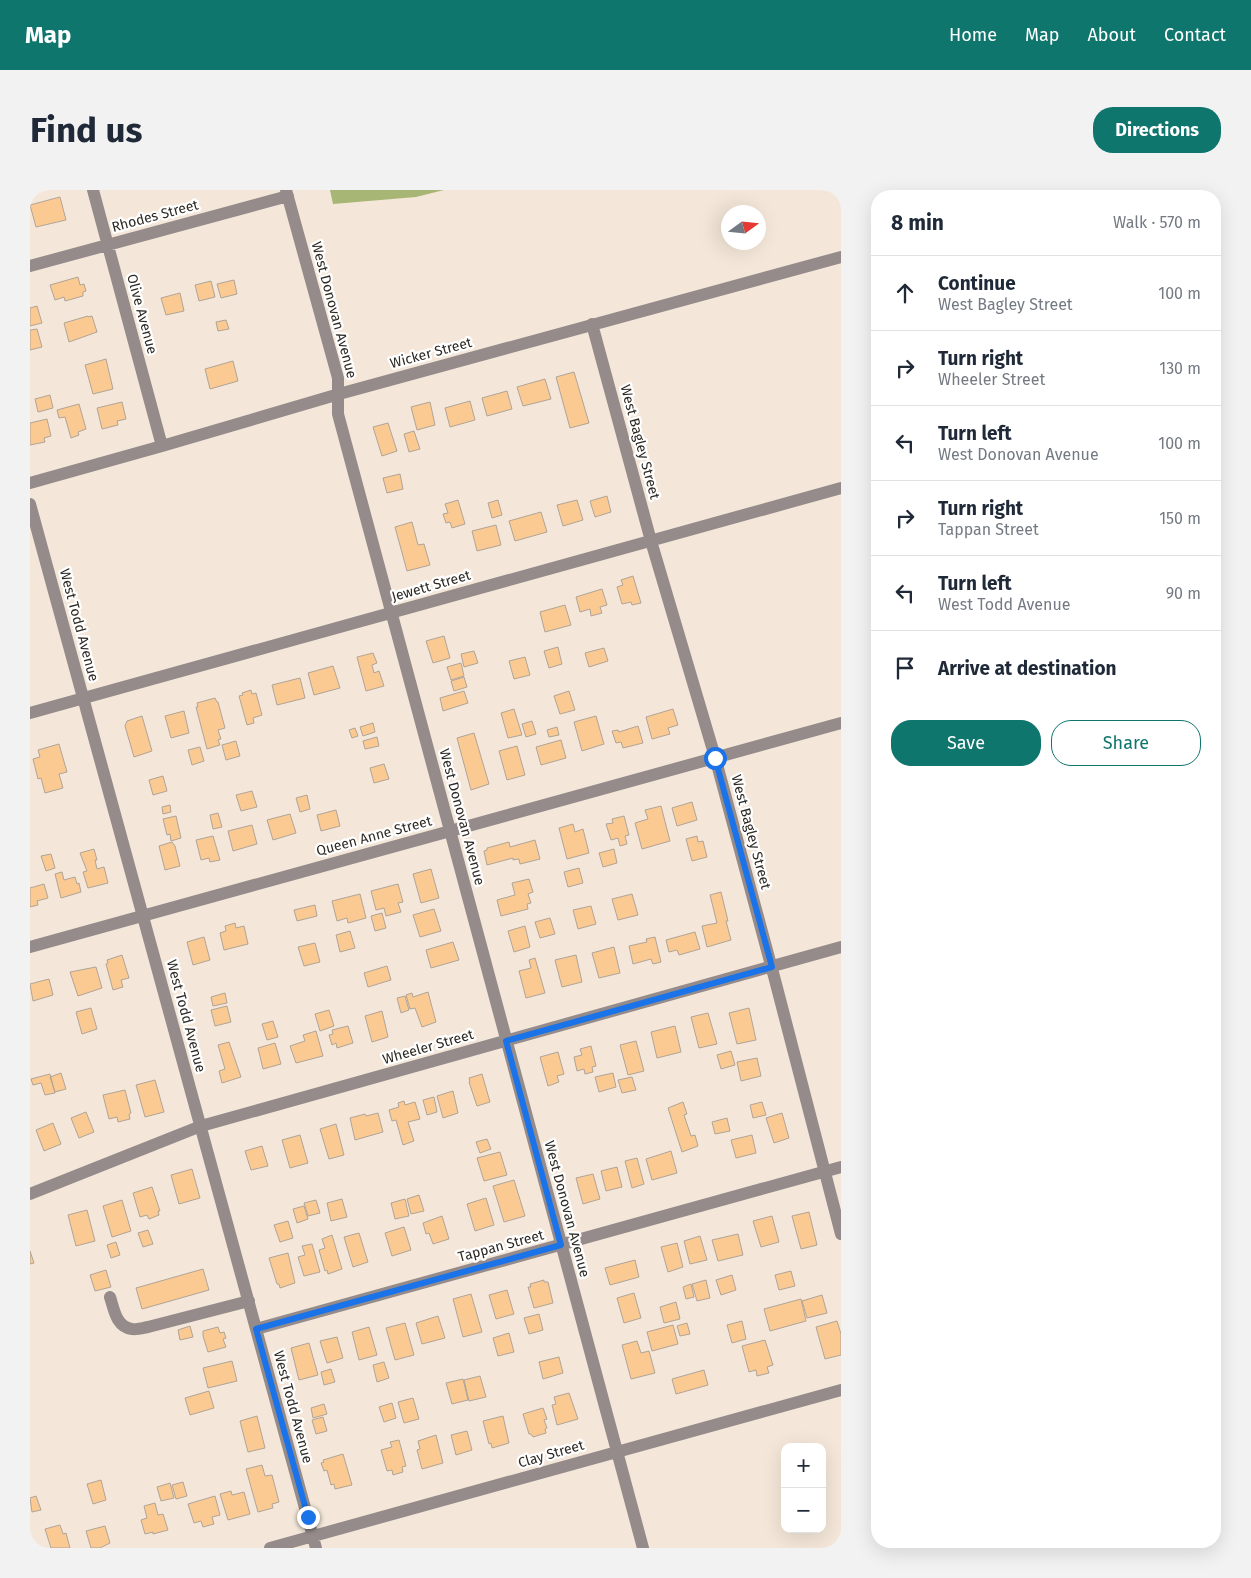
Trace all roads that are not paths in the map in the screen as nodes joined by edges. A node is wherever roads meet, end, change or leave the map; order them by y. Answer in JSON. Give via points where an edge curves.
{"nodes":[{"id":1,"x":92,"y":190,"type":"edge"},
{"id":2,"x":287,"y":193,"type":"edge"},
{"id":3,"x":107,"y":244,"type":"junction"},
{"id":4,"x":841,"y":257,"type":"edge"},
{"id":5,"x":30,"y":266,"type":"edge"},
{"id":6,"x":592,"y":324,"type":"junction"},
{"id":7,"x":339,"y":394,"type":"junction"},
{"id":8,"x":162,"y":446,"type":"junction"},
{"id":9,"x":30,"y":483,"type":"edge"},
{"id":10,"x":841,"y":488,"type":"edge"},
{"id":11,"x":30,"y":504,"type":"edge"},
{"id":12,"x":651,"y":540,"type":"junction"},
{"id":13,"x":391,"y":612,"type":"junction"},
{"id":14,"x":83,"y":698,"type":"junction"},
{"id":15,"x":30,"y":713,"type":"edge"},
{"id":16,"x":841,"y":723,"type":"edge"},
{"id":17,"x":715,"y":758,"type":"junction"},
{"id":18,"x":450,"y":831,"type":"junction"},
{"id":19,"x":143,"y":915,"type":"junction"},
{"id":20,"x":30,"y":946,"type":"edge"},
{"id":21,"x":841,"y":948,"type":"edge"},
{"id":22,"x":772,"y":967,"type":"junction"},
{"id":23,"x":506,"y":1041,"type":"junction"},
{"id":24,"x":201,"y":1126,"type":"junction"},
{"id":25,"x":841,"y":1167,"type":"edge"},
{"id":26,"x":825,"y":1172,"type":"junction"},
{"id":27,"x":30,"y":1194,"type":"edge"},
{"id":28,"x":841,"y":1234,"type":"edge"},
{"id":29,"x":561,"y":1245,"type":"junction"},
{"id":30,"x":110,"y":1297,"type":"dead end"},
{"id":31,"x":249,"y":1301,"type":"junction"},
{"id":32,"x":256,"y":1329,"type":"junction"},
{"id":33,"x":841,"y":1390,"type":"edge"},
{"id":34,"x":616,"y":1452,"type":"junction"},
{"id":35,"x":315,"y":1542,"type":"edge"},
{"id":36,"x":270,"y":1548,"type":"edge"},
{"id":37,"x":643,"y":1548,"type":"edge"}],
"edges":[{"from":1,"to":3,"type":"street","name":"Olive Avenue"},
{"from":2,"to":3,"type":"street","name":"Rhodes Street"},
{"from":2,"to":7,"type":"street","name":"West Donovan Avenue","via":[[338,378]]},
{"from":3,"to":5,"type":"street","name":"Rhodes Street"},
{"from":3,"to":8,"type":"street","name":"Olive Avenue"},
{"from":4,"to":6,"type":"street","name":"Wicker Street"},
{"from":6,"to":7,"type":"street","name":"Wicker Street"},
{"from":6,"to":12,"type":"street","name":"West Bagley Street"},
{"from":7,"to":8,"type":"street","name":"Wicker Street"},
{"from":7,"to":13,"type":"street","name":"West Donovan Avenue","via":[[338,414]]},
{"from":8,"to":9,"type":"street","name":"Wicker Street"},
{"from":10,"to":12,"type":"street","name":"Jewett Street"},
{"from":11,"to":14,"type":"street","name":"West Todd Avenue"},
{"from":12,"to":13,"type":"street","name":"Jewett Street"},
{"from":12,"to":17,"type":"street","name":"West Bagley Street"},
{"from":13,"to":14,"type":"street","name":"Jewett Street"},
{"from":13,"to":18,"type":"street","name":"West Donovan Avenue"},
{"from":14,"to":15,"type":"street","name":"Jewett Street"},
{"from":14,"to":19,"type":"street","name":"West Todd Avenue"},
{"from":16,"to":17,"type":"street","name":"Queen Anne Street"},
{"from":17,"to":18,"type":"street","name":"Queen Anne Street"},
{"from":17,"to":22,"type":"street","name":"West Bagley Street"},
{"from":18,"to":19,"type":"street","name":"Queen Anne Street"},
{"from":18,"to":23,"type":"street","name":"West Donovan Avenue"},
{"from":19,"to":20,"type":"street","name":"Queen Anne Street"},
{"from":19,"to":24,"type":"street","name":"West Todd Avenue"},
{"from":21,"to":22,"type":"street","name":"Wheeler Street"},
{"from":22,"to":23,"type":"street","name":"Wheeler Street"},
{"from":22,"to":26,"type":"street","name":"West Bagley Street"},
{"from":23,"to":24,"type":"street","name":"Wheeler Street"},
{"from":23,"to":29,"type":"street","name":"West Donovan Avenue"},
{"from":24,"to":27,"type":"street","name":"Wheeler Street"},
{"from":24,"to":31,"type":"street","name":"West Todd Avenue"},
{"from":25,"to":26,"type":"street","name":"Tappan Street"},
{"from":26,"to":28,"type":"street","name":"West Bagley Street"},
{"from":26,"to":29,"type":"street","name":"Tappan Street"},
{"from":29,"to":32,"type":"street","name":"Tappan Street"},
{"from":29,"to":34,"type":"street","name":"West Donovan Avenue"},
{"from":30,"to":31,"type":"street","via":[[116,1319],[131,1330]]},
{"from":31,"to":32,"type":"street","name":"West Todd Avenue"},
{"from":32,"to":35,"type":"street","name":"West Todd Avenue"},
{"from":33,"to":34,"type":"street","name":"Clay Street"},
{"from":34,"to":35,"type":"street","name":"Clay Street"},
{"from":34,"to":37,"type":"street","name":"West Donovan Avenue"},
{"from":35,"to":36,"type":"street","name":"Clay Street"}]}
